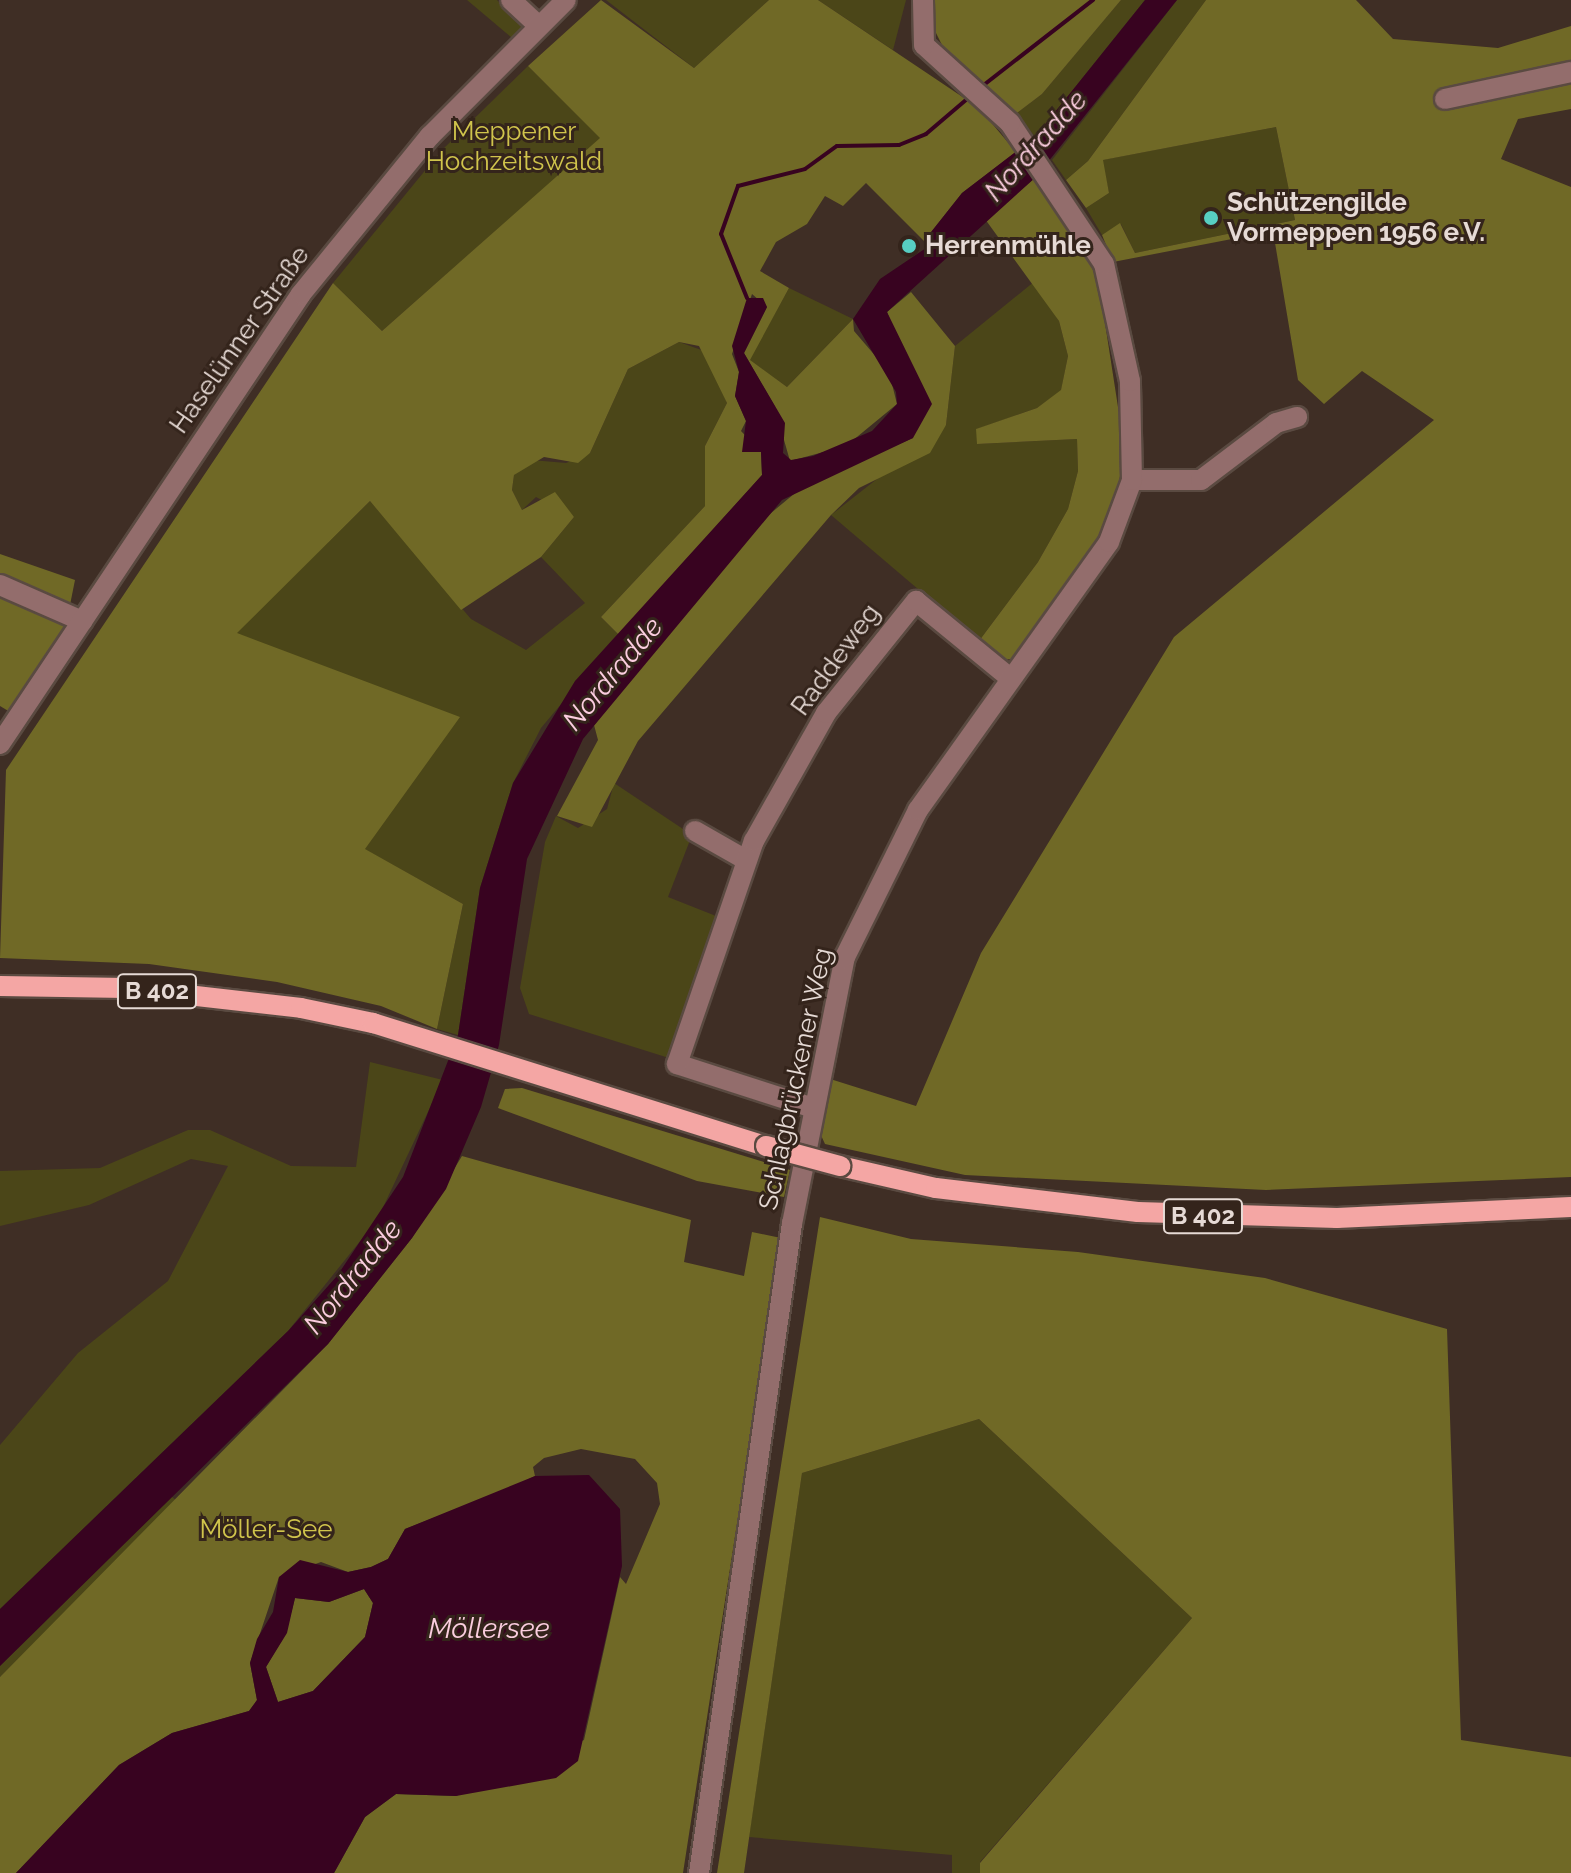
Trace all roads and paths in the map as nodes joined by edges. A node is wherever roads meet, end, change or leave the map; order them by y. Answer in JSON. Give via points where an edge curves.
{"nodes":[{"id":1,"x":511,"y":0,"type":"edge"},
{"id":2,"x":566,"y":0,"type":"edge"},
{"id":3,"x":923,"y":0,"type":"edge"},
{"id":4,"x":539,"y":26,"type":"junction"},
{"id":5,"x":1571,"y":72,"type":"edge"},
{"id":6,"x":1445,"y":99,"type":"dead end"},
{"id":7,"x":1297,"y":417,"type":"dead end"},
{"id":8,"x":1132,"y":480,"type":"junction"},
{"id":9,"x":0,"y":585,"type":"edge"},
{"id":10,"x":82,"y":621,"type":"junction"},
{"id":11,"x":1010,"y":678,"type":"junction"},
{"id":12,"x":0,"y":744,"type":"edge"},
{"id":13,"x":695,"y":831,"type":"dead end"},
{"id":14,"x":746,"y":860,"type":"junction"},
{"id":15,"x":5,"y":983,"type":"edge"},
{"id":16,"x":813,"y":1108,"type":"junction"},
{"id":17,"x":1571,"y":1207,"type":"edge"},
{"id":18,"x":699,"y":1873,"type":"edge"}],
"edges":[{"from":1,"to":4,"type":"street"},
{"from":2,"to":4,"type":"street","name":"Haselünner Straße"},
{"from":3,"to":8,"type":"street","name":"Schlagbrückener Weg","via":[[924,45],[1010,123],[1055,184],[1111,284],[1130,381]]},
{"from":4,"to":10,"type":"street","name":"Haselünner Straße","via":[[430,136],[301,294]]},
{"from":5,"to":6,"type":"street"},
{"from":7,"to":8,"type":"street","via":[[1276,423],[1201,480]]},
{"from":8,"to":11,"type":"street","name":"Schlagbrückener Weg","via":[[1109,542]]},
{"from":9,"to":10,"type":"street"},
{"from":10,"to":12,"type":"street","name":"Haselünner Straße"},
{"from":11,"to":14,"type":"street","name":"Raddeweg","via":[[916,601],[826,713]]},
{"from":11,"to":16,"type":"street","name":"Schlagbrückener Weg","via":[[918,810],[859,917]]},
{"from":13,"to":14,"type":"street"},
{"from":14,"to":16,"type":"street","name":"Raddeweg","via":[[677,1064]]},
{"from":15,"to":17,"type":"main road","number":"B 402","bridge":true,"via":[[126,988],[301,1008],[418,1038],[766,1146],[936,1188],[1152,1213],[1337,1218]]},
{"from":16,"to":18,"type":"street","name":"Schlagbrückener Weg"}]}
